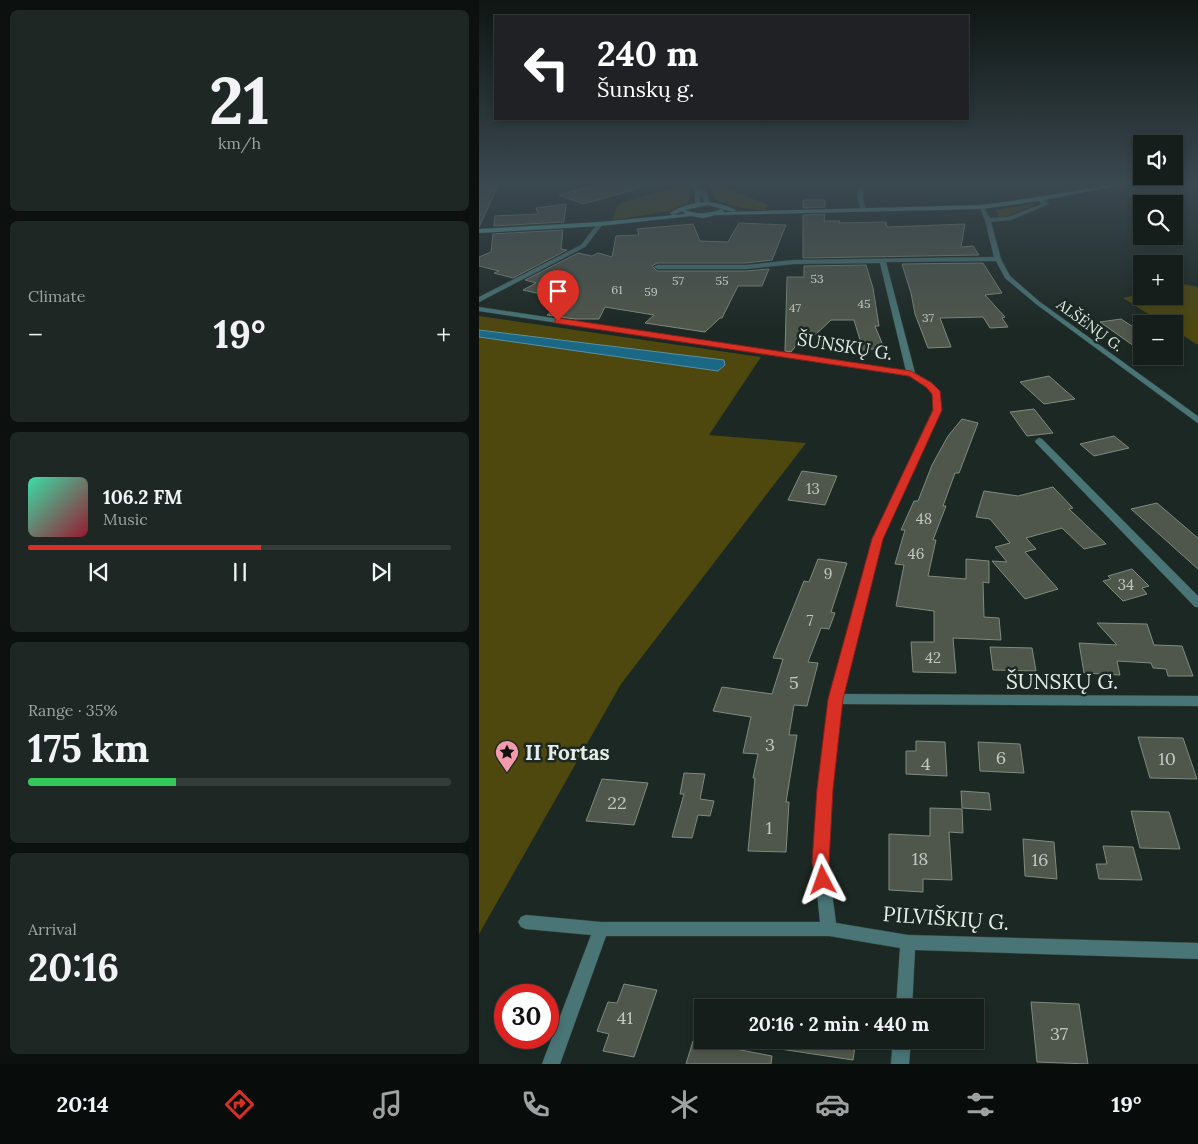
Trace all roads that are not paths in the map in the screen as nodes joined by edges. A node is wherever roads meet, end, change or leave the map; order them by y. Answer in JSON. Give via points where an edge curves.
{"nodes":[{"id":1,"x":593,"y":233,"type":"edge"},
{"id":2,"x":991,"y":233,"type":"edge"},
{"id":3,"x":998,"y":259,"type":"junction"},
{"id":4,"x":883,"y":261,"type":"junction"},
{"id":5,"x":657,"y":267,"type":"dead end"},
{"id":6,"x":479,"y":300,"type":"edge"},
{"id":7,"x":479,"y":309,"type":"edge"},
{"id":8,"x":911,"y":374,"type":"junction"},
{"id":9,"x":1198,"y":422,"type":"edge"},
{"id":10,"x":1039,"y":441,"type":"dead end"},
{"id":11,"x":1198,"y":604,"type":"edge"},
{"id":12,"x":835,"y":699,"type":"junction"},
{"id":13,"x":1198,"y":702,"type":"edge"},
{"id":14,"x":526,"y":922,"type":"dead end"},
{"id":15,"x":601,"y":929,"type":"junction"},
{"id":16,"x":829,"y":929,"type":"junction"},
{"id":17,"x":909,"y":942,"type":"junction"},
{"id":18,"x":1198,"y":951,"type":"edge"},
{"id":19,"x":905,"y":999,"type":"edge"},
{"id":20,"x":901,"y":1049,"type":"edge"},
{"id":21,"x":551,"y":1064,"type":"edge"},
{"id":22,"x":900,"y":1064,"type":"edge"}],
"edges":[{"from":1,"to":6,"type":"street","via":[[583,246]]},
{"from":2,"to":3,"type":"street","name":"ALŠĖNŲ G."},
{"from":3,"to":4,"type":"street"},
{"from":3,"to":9,"type":"street","name":"ALŠĖNŲ G.","via":[[1007,276],[1038,303]]},
{"from":4,"to":5,"type":"street"},
{"from":4,"to":8,"type":"street"},
{"from":7,"to":8,"type":"street","name":"ŠUNSKŲ G."},
{"from":8,"to":12,"type":"street","name":"ŠUNSKŲ G.","via":[[937,393],[937,410],[877,539]]},
{"from":10,"to":11,"type":"street"},
{"from":12,"to":13,"type":"street","name":"ŠUNSKŲ G."},
{"from":12,"to":16,"type":"street","name":"ŠUNSKŲ G.","via":[[821,863]]},
{"from":14,"to":15,"type":"street","name":"PILVIŠKIŲ G."},
{"from":15,"to":16,"type":"street","name":"PILVIŠKIŲ G."},
{"from":15,"to":21,"type":"street"},
{"from":16,"to":17,"type":"street","name":"PILVIŠKIŲ G."},
{"from":17,"to":18,"type":"street","name":"PILVIŠKIŲ G."},
{"from":17,"to":19,"type":"street"},
{"from":20,"to":22,"type":"street"}]}
